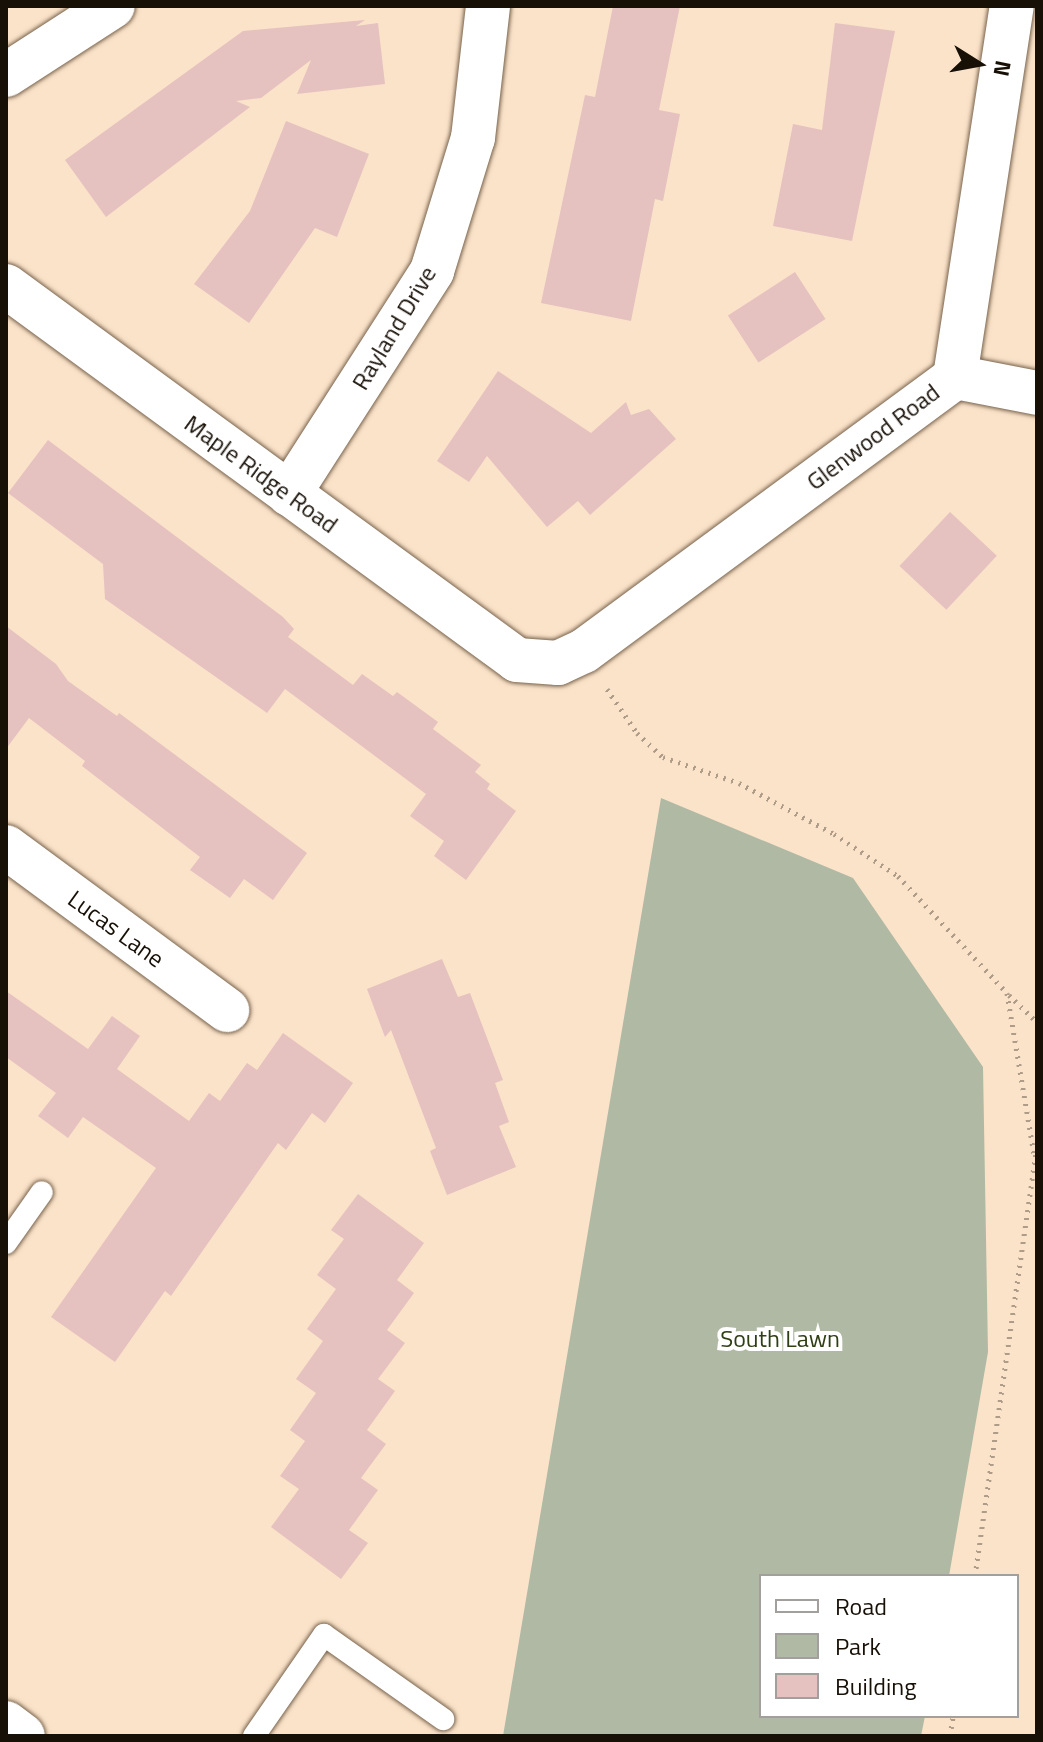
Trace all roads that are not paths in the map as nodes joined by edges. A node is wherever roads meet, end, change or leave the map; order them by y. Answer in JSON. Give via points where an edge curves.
{"nodes":[{"id":1,"x":113,"y":6,"type":"edge"},
{"id":2,"x":488,"y":6,"type":"edge"},
{"id":3,"x":1012,"y":6,"type":"edge"},
{"id":4,"x":6,"y":75,"type":"edge"},
{"id":5,"x":6,"y":286,"type":"edge"},
{"id":6,"x":955,"y":377,"type":"junction"},
{"id":7,"x":1037,"y":393,"type":"edge"},
{"id":8,"x":289,"y":494,"type":"junction"},
{"id":9,"x":517,"y":660,"type":"joint"},
{"id":10,"x":6,"y":847,"type":"edge"},
{"id":11,"x":227,"y":1010,"type":"dead end"},
{"id":12,"x":42,"y":1192,"type":"dead end"},
{"id":13,"x":6,"y":1243,"type":"edge"},
{"id":14,"x":443,"y":1719,"type":"dead end"},
{"id":15,"x":6,"y":1723,"type":"edge"},
{"id":16,"x":23,"y":1736,"type":"edge"},
{"id":17,"x":254,"y":1736,"type":"edge"}],
"edges":[{"from":1,"to":4,"type":"street"},
{"from":2,"to":8,"type":"street","name":"Rayland Drive","via":[[473,138],[432,271]]},
{"from":3,"to":6,"type":"street","name":"Glenwood Road"},
{"from":5,"to":8,"type":"street","name":"Maple Ridge Road"},
{"from":6,"to":7,"type":"street"},
{"from":6,"to":9,"type":"street","name":"Glenwood Road","via":[[584,651],[558,663]]},
{"from":8,"to":9,"type":"street","name":"Maple Ridge Road"},
{"from":10,"to":11,"type":"street","name":"Lucas Lane"},
{"from":12,"to":13,"type":"lane"},
{"from":14,"to":17,"type":"lane","via":[[324,1635]]},
{"from":15,"to":16,"type":"street"}]}
